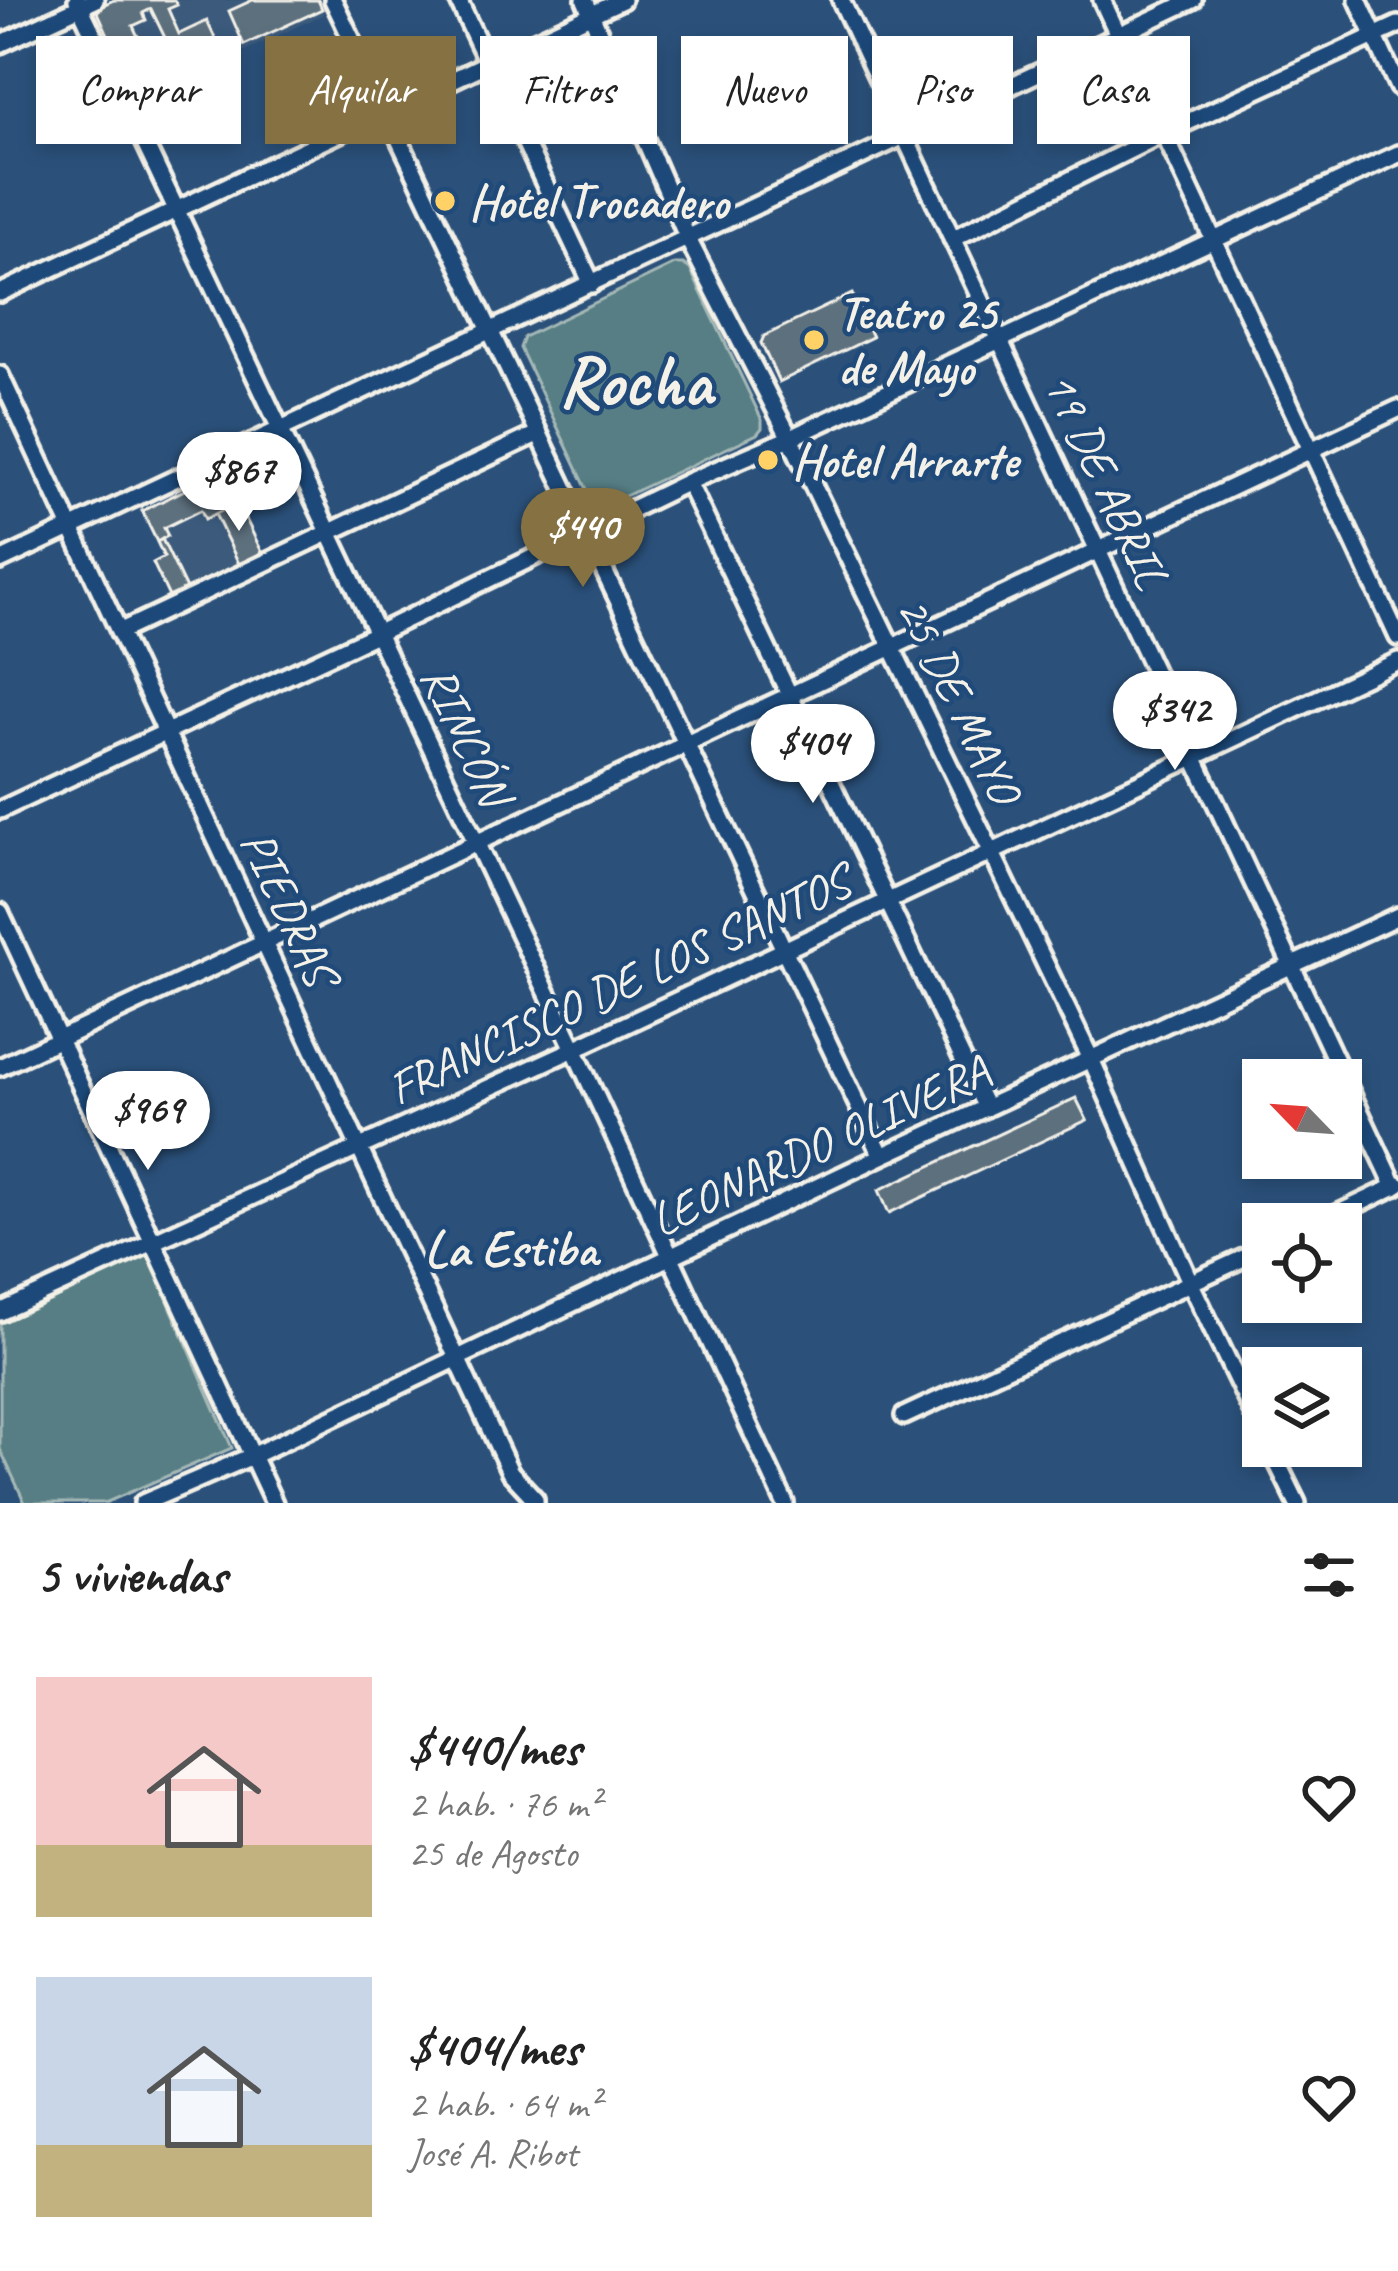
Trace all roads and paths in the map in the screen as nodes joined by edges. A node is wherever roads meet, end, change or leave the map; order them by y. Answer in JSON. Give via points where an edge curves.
{"nodes":[{"id":1,"x":333,"y":0,"type":"edge"},
{"id":2,"x":458,"y":0,"type":"edge"},
{"id":3,"x":622,"y":0,"type":"edge"},
{"id":4,"x":841,"y":0,"type":"edge"},
{"id":5,"x":1102,"y":0,"type":"edge"},
{"id":6,"x":1193,"y":0,"type":"edge"},
{"id":7,"x":1358,"y":0,"type":"edge"},
{"id":8,"x":84,"y":2,"type":"edge"},
{"id":9,"x":588,"y":7,"type":"edge"},
{"id":10,"x":1398,"y":25,"type":"edge"},
{"id":11,"x":350,"y":36,"type":"edge"},
{"id":12,"x":536,"y":36,"type":"edge"},
{"id":13,"x":1119,"y":36,"type":"joint"},
{"id":14,"x":1374,"y":36,"type":"junction"},
{"id":15,"x":0,"y":44,"type":"edge"},
{"id":16,"x":480,"y":46,"type":"edge"},
{"id":17,"x":872,"y":66,"type":"edge"},
{"id":18,"x":1398,"y":87,"type":"edge"},
{"id":19,"x":1190,"y":121,"type":"edge"},
{"id":20,"x":316,"y":144,"type":"edge"},
{"id":21,"x":401,"y":144,"type":"edge"},
{"id":22,"x":526,"y":144,"type":"edge"},
{"id":23,"x":890,"y":144,"type":"edge"},
{"id":24,"x":908,"y":144,"type":"edge"},
{"id":25,"x":1142,"y":144,"type":"edge"},
{"id":26,"x":1169,"y":144,"type":"edge"},
{"id":27,"x":1398,"y":154,"type":"edge"},
{"id":28,"x":177,"y":209,"type":"junction"},
{"id":29,"x":688,"y":238,"type":"junction"},
{"id":30,"x":1213,"y":238,"type":"junction"},
{"id":31,"x":952,"y":239,"type":"junction"},
{"id":32,"x":592,"y":284,"type":"junction"},
{"id":33,"x":0,"y":293,"type":"edge"},
{"id":34,"x":489,"y":332,"type":"junction"},
{"id":35,"x":999,"y":339,"type":"junction"},
{"id":36,"x":0,"y":375,"type":"edge"},
{"id":37,"x":1398,"y":409,"type":"edge"},
{"id":38,"x":280,"y":429,"type":"junction"},
{"id":39,"x":537,"y":434,"type":"junction"},
{"id":40,"x":790,"y":438,"type":"junction"},
{"id":41,"x":1311,"y":450,"type":"junction"},
{"id":42,"x":688,"y":482,"type":"junction"},
{"id":43,"x":71,"y":527,"type":"junction"},
{"id":44,"x":328,"y":534,"type":"junction"},
{"id":45,"x":584,"y":534,"type":"junction"},
{"id":46,"x":1097,"y":551,"type":"junction"},
{"id":47,"x":0,"y":561,"type":"edge"},
{"id":48,"x":119,"y":632,"type":"junction"},
{"id":49,"x":376,"y":634,"type":"junction"},
{"id":50,"x":1398,"y":637,"type":"edge"},
{"id":51,"x":891,"y":648,"type":"junction"},
{"id":52,"x":1398,"y":661,"type":"edge"},
{"id":53,"x":789,"y":696,"type":"junction"},
{"id":54,"x":166,"y":733,"type":"junction"},
{"id":55,"x":684,"y":745,"type":"junction"},
{"id":56,"x":1195,"y":757,"type":"junction"},
{"id":57,"x":0,"y":810,"type":"edge"},
{"id":58,"x":476,"y":843,"type":"junction"},
{"id":59,"x":992,"y":853,"type":"junction"},
{"id":60,"x":887,"y":901,"type":"junction"},
{"id":61,"x":0,"y":912,"type":"edge"},
{"id":62,"x":1398,"y":916,"type":"edge"},
{"id":63,"x":265,"y":943,"type":"junction"},
{"id":64,"x":782,"y":951,"type":"junction"},
{"id":65,"x":1292,"y":965,"type":"junction"},
{"id":66,"x":59,"y":1039,"type":"junction"},
{"id":67,"x":574,"y":1049,"type":"junction"},
{"id":68,"x":1091,"y":1059,"type":"junction"},
{"id":69,"x":0,"y":1067,"type":"edge"},
{"id":70,"x":986,"y":1108,"type":"junction"},
{"id":71,"x":358,"y":1147,"type":"junction"},
{"id":72,"x":882,"y":1156,"type":"junction"},
{"id":73,"x":1396,"y":1186,"type":"edge"},
{"id":74,"x":1360,"y":1203,"type":"edge"},
{"id":75,"x":152,"y":1242,"type":"junction"},
{"id":76,"x":671,"y":1258,"type":"junction"},
{"id":77,"x":1242,"y":1259,"type":"edge"},
{"id":78,"x":1191,"y":1284,"type":"junction"},
{"id":79,"x":0,"y":1312,"type":"edge"},
{"id":80,"x":458,"y":1357,"type":"junction"},
{"id":81,"x":1242,"y":1390,"type":"edge"},
{"id":82,"x":904,"y":1415,"type":"dead end"},
{"id":83,"x":252,"y":1456,"type":"junction"},
{"id":84,"x":1279,"y":1467,"type":"edge"},
{"id":85,"x":143,"y":1503,"type":"edge"},
{"id":86,"x":274,"y":1503,"type":"edge"},
{"id":87,"x":535,"y":1503,"type":"edge"},
{"id":88,"x":785,"y":1503,"type":"edge"},
{"id":89,"x":1297,"y":1503,"type":"edge"}],
"edges":[{"from":1,"to":11,"type":"street"},
{"from":2,"to":16,"type":"street"},
{"from":3,"to":9,"type":"street"},
{"from":4,"to":17,"type":"street","name":"19 DE ABRIL"},
{"from":5,"to":13,"type":"street"},
{"from":6,"to":13,"type":"street"},
{"from":7,"to":14,"type":"street"},
{"from":8,"to":15,"type":"street"},
{"from":8,"to":28,"type":"street","name":"RINCÓN"},
{"from":9,"to":12,"type":"street"},
{"from":9,"to":29,"type":"street","name":"25 DE MAYO"},
{"from":10,"to":14,"type":"street"},
{"from":14,"to":18,"type":"street"},
{"from":14,"to":19,"type":"street"},
{"from":20,"to":28,"type":"street"},
{"from":21,"to":34,"type":"street"},
{"from":22,"to":32,"type":"street"},
{"from":23,"to":29,"type":"street"},
{"from":24,"to":31,"type":"street","name":"19 DE ABRIL"},
{"from":25,"to":31,"type":"street"},
{"from":26,"to":30,"type":"street"},
{"from":27,"to":30,"type":"street"},
{"from":28,"to":33,"type":"street"},
{"from":28,"to":38,"type":"street","name":"RINCÓN"},
{"from":29,"to":32,"type":"street"},
{"from":29,"to":40,"type":"street","name":"25 DE MAYO"},
{"from":30,"to":35,"type":"street"},
{"from":30,"to":41,"type":"street"},
{"from":31,"to":35,"type":"street","name":"19 DE ABRIL"},
{"from":32,"to":34,"type":"street"},
{"from":34,"to":38,"type":"street"},
{"from":34,"to":39,"type":"street"},
{"from":35,"to":40,"type":"street"},
{"from":35,"to":46,"type":"street","name":"19 DE ABRIL"},
{"from":36,"to":43,"type":"street","name":"PIEDRAS"},
{"from":37,"to":41,"type":"street"},
{"from":38,"to":43,"type":"street"},
{"from":38,"to":44,"type":"street","name":"RINCÓN"},
{"from":39,"to":44,"type":"street"},
{"from":39,"to":45,"type":"street"},
{"from":40,"to":42,"type":"street"},
{"from":40,"to":51,"type":"street","name":"25 DE MAYO"},
{"from":41,"to":46,"type":"street"},
{"from":41,"to":50,"type":"street"},
{"from":42,"to":45,"type":"street"},
{"from":42,"to":53,"type":"street"},
{"from":43,"to":47,"type":"street"},
{"from":43,"to":48,"type":"street","name":"PIEDRAS"},
{"from":44,"to":48,"type":"street"},
{"from":44,"to":49,"type":"street","name":"RINCÓN"},
{"from":45,"to":49,"type":"street"},
{"from":45,"to":55,"type":"street"},
{"from":46,"to":51,"type":"street"},
{"from":46,"to":56,"type":"street","name":"19 DE ABRIL"},
{"from":48,"to":54,"type":"street","name":"PIEDRAS"},
{"from":49,"to":54,"type":"street"},
{"from":49,"to":58,"type":"street","name":"RINCÓN"},
{"from":51,"to":53,"type":"street"},
{"from":51,"to":59,"type":"street","name":"25 DE MAYO"},
{"from":52,"to":56,"type":"street","name":"FRANCISCO DE LOS SANTOS"},
{"from":53,"to":55,"type":"street"},
{"from":53,"to":60,"type":"street"},
{"from":54,"to":57,"type":"street"},
{"from":54,"to":63,"type":"street","name":"PIEDRAS"},
{"from":55,"to":58,"type":"street"},
{"from":55,"to":64,"type":"street"},
{"from":56,"to":59,"type":"street","name":"FRANCISCO DE LOS SANTOS"},
{"from":56,"to":65,"type":"street","name":"19 DE ABRIL"},
{"from":58,"to":63,"type":"street"},
{"from":58,"to":67,"type":"street","name":"RINCÓN"},
{"from":59,"to":60,"type":"street","name":"FRANCISCO DE LOS SANTOS"},
{"from":59,"to":68,"type":"street","name":"25 DE MAYO"},
{"from":60,"to":64,"type":"street","name":"FRANCISCO DE LOS SANTOS"},
{"from":60,"to":70,"type":"street"},
{"from":61,"to":66,"type":"street"},
{"from":62,"to":65,"type":"street","name":"LEONARDO OLIVERA"},
{"from":63,"to":66,"type":"street"},
{"from":63,"to":71,"type":"street","name":"PIEDRAS"},
{"from":64,"to":67,"type":"street","name":"FRANCISCO DE LOS SANTOS"},
{"from":64,"to":72,"type":"street"},
{"from":65,"to":68,"type":"street","name":"LEONARDO OLIVERA"},
{"from":65,"to":73,"type":"street","name":"19 DE ABRIL"},
{"from":66,"to":69,"type":"street"},
{"from":66,"to":75,"type":"street"},
{"from":67,"to":71,"type":"street","name":"FRANCISCO DE LOS SANTOS"},
{"from":67,"to":76,"type":"street","name":"RINCÓN"},
{"from":68,"to":70,"type":"street","name":"LEONARDO OLIVERA"},
{"from":68,"to":78,"type":"street","name":"25 DE MAYO"},
{"from":70,"to":72,"type":"street","name":"LEONARDO OLIVERA"},
{"from":71,"to":75,"type":"street","name":"FRANCISCO DE LOS SANTOS"},
{"from":71,"to":80,"type":"street","name":"PIEDRAS"},
{"from":72,"to":76,"type":"street","name":"LEONARDO OLIVERA"},
{"from":73,"to":74,"type":"street"},
{"from":75,"to":79,"type":"street","name":"FRANCISCO DE LOS SANTOS"},
{"from":75,"to":83,"type":"street"},
{"from":76,"to":80,"type":"street","name":"LEONARDO OLIVERA"},
{"from":76,"to":88,"type":"street","name":"RINCÓN"},
{"from":77,"to":78,"type":"street"},
{"from":78,"to":81,"type":"street","name":"25 DE MAYO"},
{"from":78,"to":82,"type":"street"},
{"from":80,"to":83,"type":"street","name":"LEONARDO OLIVERA"},
{"from":80,"to":87,"type":"street","name":"PIEDRAS","via":[[510,1472]]},
{"from":83,"to":85,"type":"street","name":"LEONARDO OLIVERA"},
{"from":83,"to":86,"type":"street"},
{"from":84,"to":89,"type":"street"}]}
